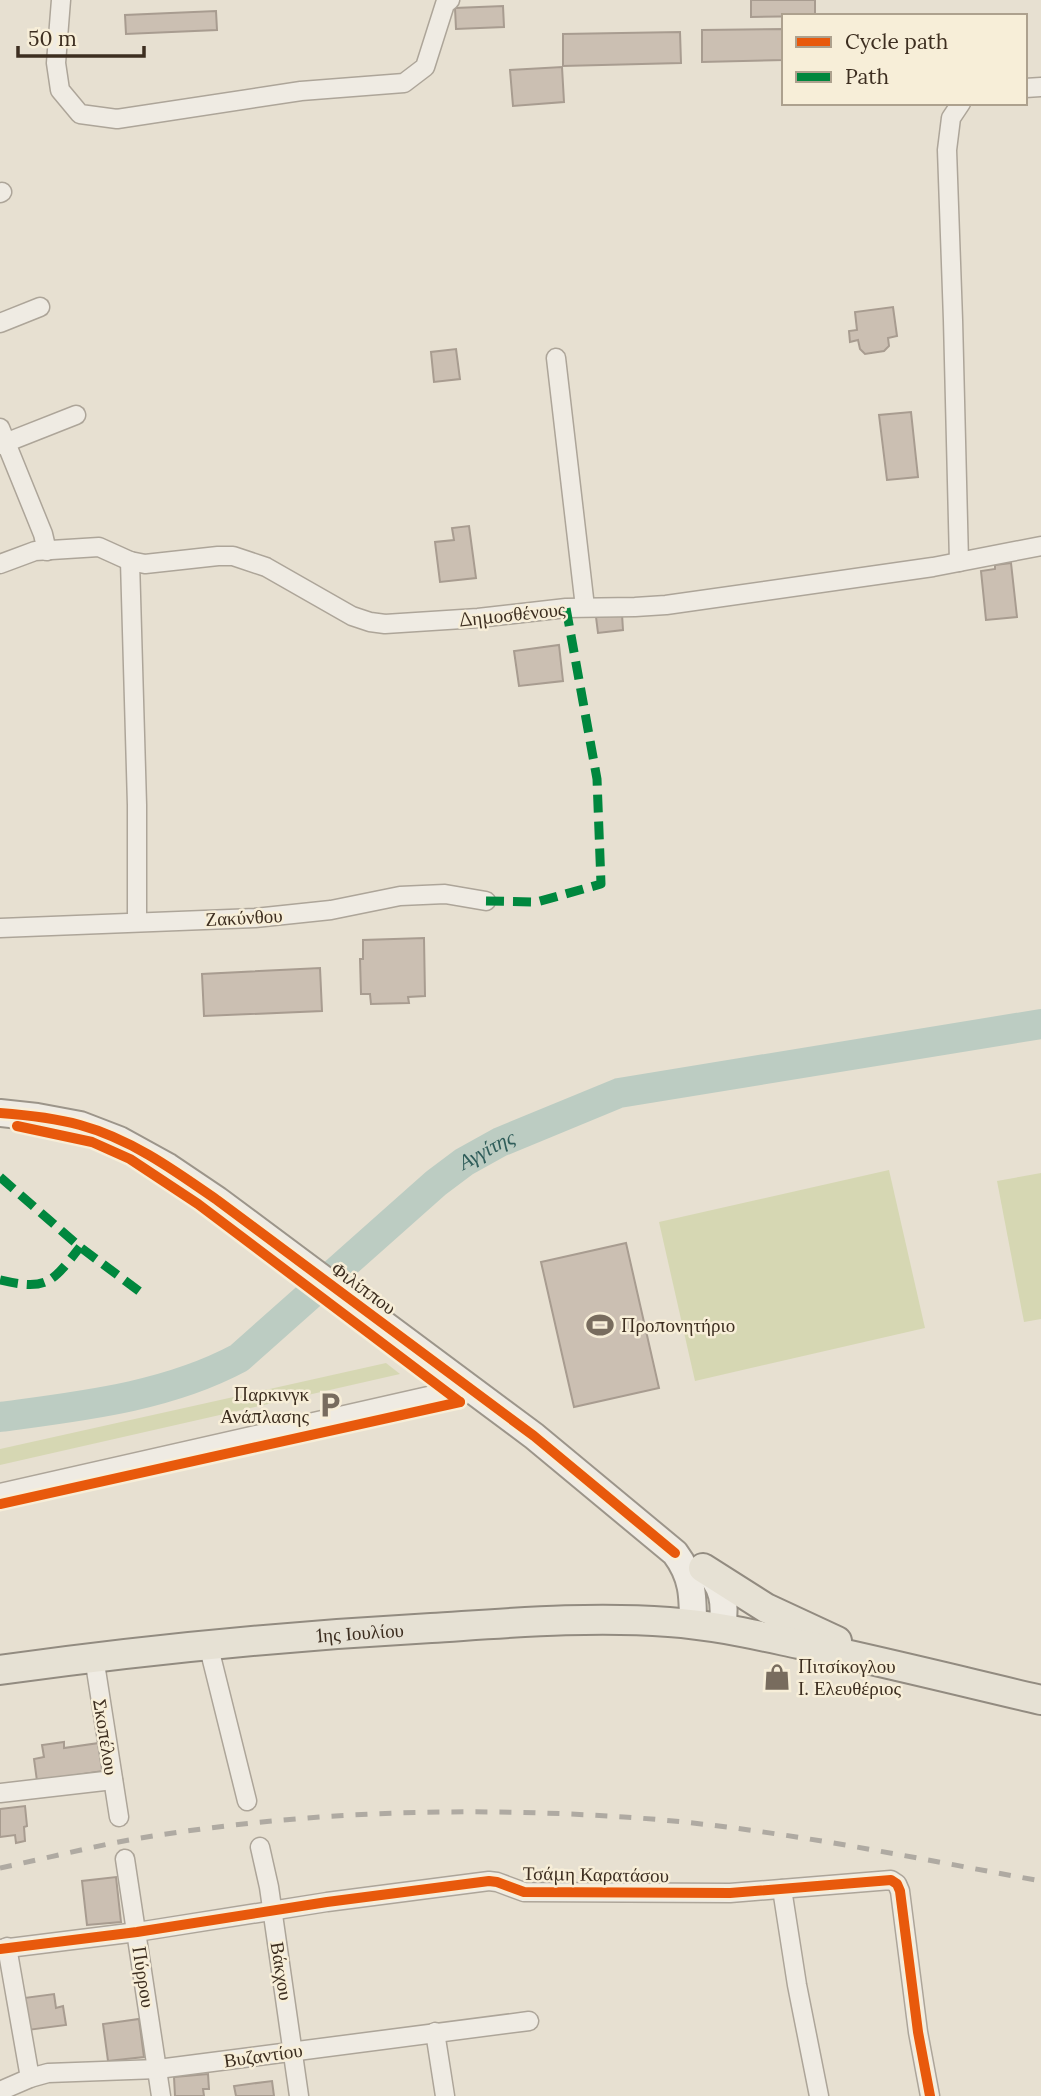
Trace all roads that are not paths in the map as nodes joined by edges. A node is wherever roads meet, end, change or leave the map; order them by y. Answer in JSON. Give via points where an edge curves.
{"nodes":[{"id":1,"x":61,"y":0,"type":"edge"},
{"id":2,"x":450,"y":0,"type":"edge"},
{"id":3,"x":960,"y":105,"type":"edge"},
{"id":4,"x":40,"y":307,"type":"dead end"},
{"id":5,"x":0,"y":323,"type":"edge"},
{"id":6,"x":556,"y":358,"type":"dead end"},
{"id":7,"x":76,"y":415,"type":"dead end"},
{"id":8,"x":2,"y":439,"type":"edge"},
{"id":9,"x":1041,"y":546,"type":"edge"},
{"id":10,"x":47,"y":551,"type":"junction"},
{"id":11,"x":131,"y":561,"type":"junction"},
{"id":12,"x":959,"y":562,"type":"junction"},
{"id":13,"x":0,"y":564,"type":"edge"},
{"id":14,"x":585,"y":607,"type":"junction"},
{"id":15,"x":486,"y":901,"type":"dead end"},
{"id":16,"x":137,"y":922,"type":"junction"},
{"id":17,"x":0,"y":928,"type":"edge"},
{"id":18,"x":0,"y":1113,"type":"edge"},
{"id":19,"x":468,"y":1387,"type":"junction"},
{"id":20,"x":0,"y":1493,"type":"edge"},
{"id":21,"x":675,"y":1553,"type":"junction"},
{"id":22,"x":703,"y":1568,"type":"junction"},
{"id":23,"x":692,"y":1625,"type":"junction"},
{"id":24,"x":722,"y":1629,"type":"junction"},
{"id":25,"x":208,"y":1644,"type":"junction"},
{"id":26,"x":94,"y":1657,"type":"junction"},
{"id":27,"x":888,"y":1664,"type":"junction"},
{"id":28,"x":0,"y":1670,"type":"edge"},
{"id":29,"x":1041,"y":1700,"type":"edge"},
{"id":30,"x":113,"y":1780,"type":"junction"},
{"id":31,"x":0,"y":1793,"type":"edge"},
{"id":32,"x":247,"y":1801,"type":"dead end"},
{"id":33,"x":119,"y":1817,"type":"dead end"},
{"id":34,"x":260,"y":1847,"type":"dead end"},
{"id":35,"x":125,"y":1859,"type":"dead end"},
{"id":36,"x":782,"y":1889,"type":"junction"},
{"id":37,"x":272,"y":1910,"type":"junction"},
{"id":38,"x":137,"y":1932,"type":"junction"},
{"id":39,"x":4,"y":1948,"type":"edge"},
{"id":40,"x":529,"y":2021,"type":"dead end"},
{"id":41,"x":435,"y":2032,"type":"junction"},
{"id":42,"x":294,"y":2051,"type":"junction"},
{"id":43,"x":158,"y":2069,"type":"junction"},
{"id":44,"x":30,"y":2078,"type":"junction"},
{"id":45,"x":0,"y":2091,"type":"edge"},
{"id":46,"x":161,"y":2096,"type":"edge"},
{"id":47,"x":299,"y":2096,"type":"edge"},
{"id":48,"x":445,"y":2096,"type":"edge"},
{"id":49,"x":819,"y":2096,"type":"edge"},
{"id":50,"x":930,"y":2096,"type":"edge"}],
"edges":[{"from":1,"to":2,"type":"street","via":[[56,62],[60,90],[80,114],[117,119],[301,91],[404,83],[425,67],[444,4]]},
{"from":3,"to":12,"type":"street","via":[[951,118],[947,150]]},
{"from":4,"to":5,"type":"street"},
{"from":6,"to":14,"type":"street"},
{"from":7,"to":8,"type":"street"},
{"from":8,"to":10,"type":"street"},
{"from":9,"to":12,"type":"street","name":"Δημοσθένους"},
{"from":10,"to":11,"type":"street","name":"Δημοσθένους","via":[[99,547]]},
{"from":10,"to":13,"type":"street","name":"Δημοσθένους"},
{"from":11,"to":14,"type":"street","name":"Δημοσθένους","via":[[151,564],[225,555],[246,559],[344,612],[377,623]]},
{"from":11,"to":16,"type":"street"},
{"from":12,"to":14,"type":"street","name":"Δημοσθένους","via":[[741,596],[666,605]]},
{"from":15,"to":16,"type":"street","name":"Ζακύνθου","via":[[445,894],[411,896],[255,918]]},
{"from":16,"to":17,"type":"street","name":"Ζακύνθου"},
{"from":18,"to":19,"type":"main road","name":"Φιλίππου","via":[[80,1125],[135,1147],[183,1177]]},
{"from":19,"to":20,"type":"street"},
{"from":19,"to":21,"type":"main road","name":"Φιλίππου"},
{"from":21,"to":22,"type":"main road","name":"Φιλίππου"},
{"from":21,"to":23,"type":"main road","name":"Φιλίππου","via":[[690,1577]]},
{"from":22,"to":24,"type":"main road","name":"Φιλίππου","via":[[722,1593]]},
{"from":22,"to":27,"type":"main road","via":[[766,1608]]},
{"from":23,"to":24,"type":"main road","name":"1ης Ιουλίου"},
{"from":23,"to":25,"type":"main road","name":"1ης Ιουλίου","via":[[577,1619]]},
{"from":24,"to":27,"type":"main road","name":"1ης Ιουλίου"},
{"from":25,"to":26,"type":"main road","name":"1ης Ιουλίου"},
{"from":25,"to":32,"type":"street"},
{"from":26,"to":28,"type":"main road","name":"1ης Ιουλίου"},
{"from":26,"to":30,"type":"street","name":"Σκοπέλου"},
{"from":27,"to":29,"type":"main road"},
{"from":30,"to":31,"type":"street"},
{"from":30,"to":33,"type":"street","name":"Σκοπέλου"},
{"from":34,"to":37,"type":"street","name":"Βάκχου"},
{"from":35,"to":38,"type":"street","name":"Πύρρου"},
{"from":36,"to":37,"type":"street","name":"Τσάμη Καρατάσου","via":[[730,1894],[524,1892],[489,1881]]},
{"from":36,"to":49,"type":"street"},
{"from":36,"to":50,"type":"street","name":"Τσάμη Καρατάσου","via":[[884,1879],[897,1884]]},
{"from":37,"to":38,"type":"street","name":"Τσάμη Καρατάσου"},
{"from":37,"to":42,"type":"street","name":"Βάκχου"},
{"from":38,"to":39,"type":"street","name":"Τσάμη Καρατάσου"},
{"from":38,"to":43,"type":"street","name":"Πύρρου"},
{"from":39,"to":44,"type":"street"},
{"from":40,"to":41,"type":"street","name":"Βυζαντίου"},
{"from":41,"to":42,"type":"street","name":"Βυζαντίου"},
{"from":41,"to":48,"type":"street"},
{"from":42,"to":43,"type":"street","name":"Βυζαντίου"},
{"from":42,"to":47,"type":"street","name":"Βάκχου"},
{"from":43,"to":44,"type":"street","name":"Βυζαντίου","via":[[48,2073]]},
{"from":43,"to":46,"type":"street","name":"Πύρρου"},
{"from":44,"to":45,"type":"street","name":"Βυζαντίου"}]}
